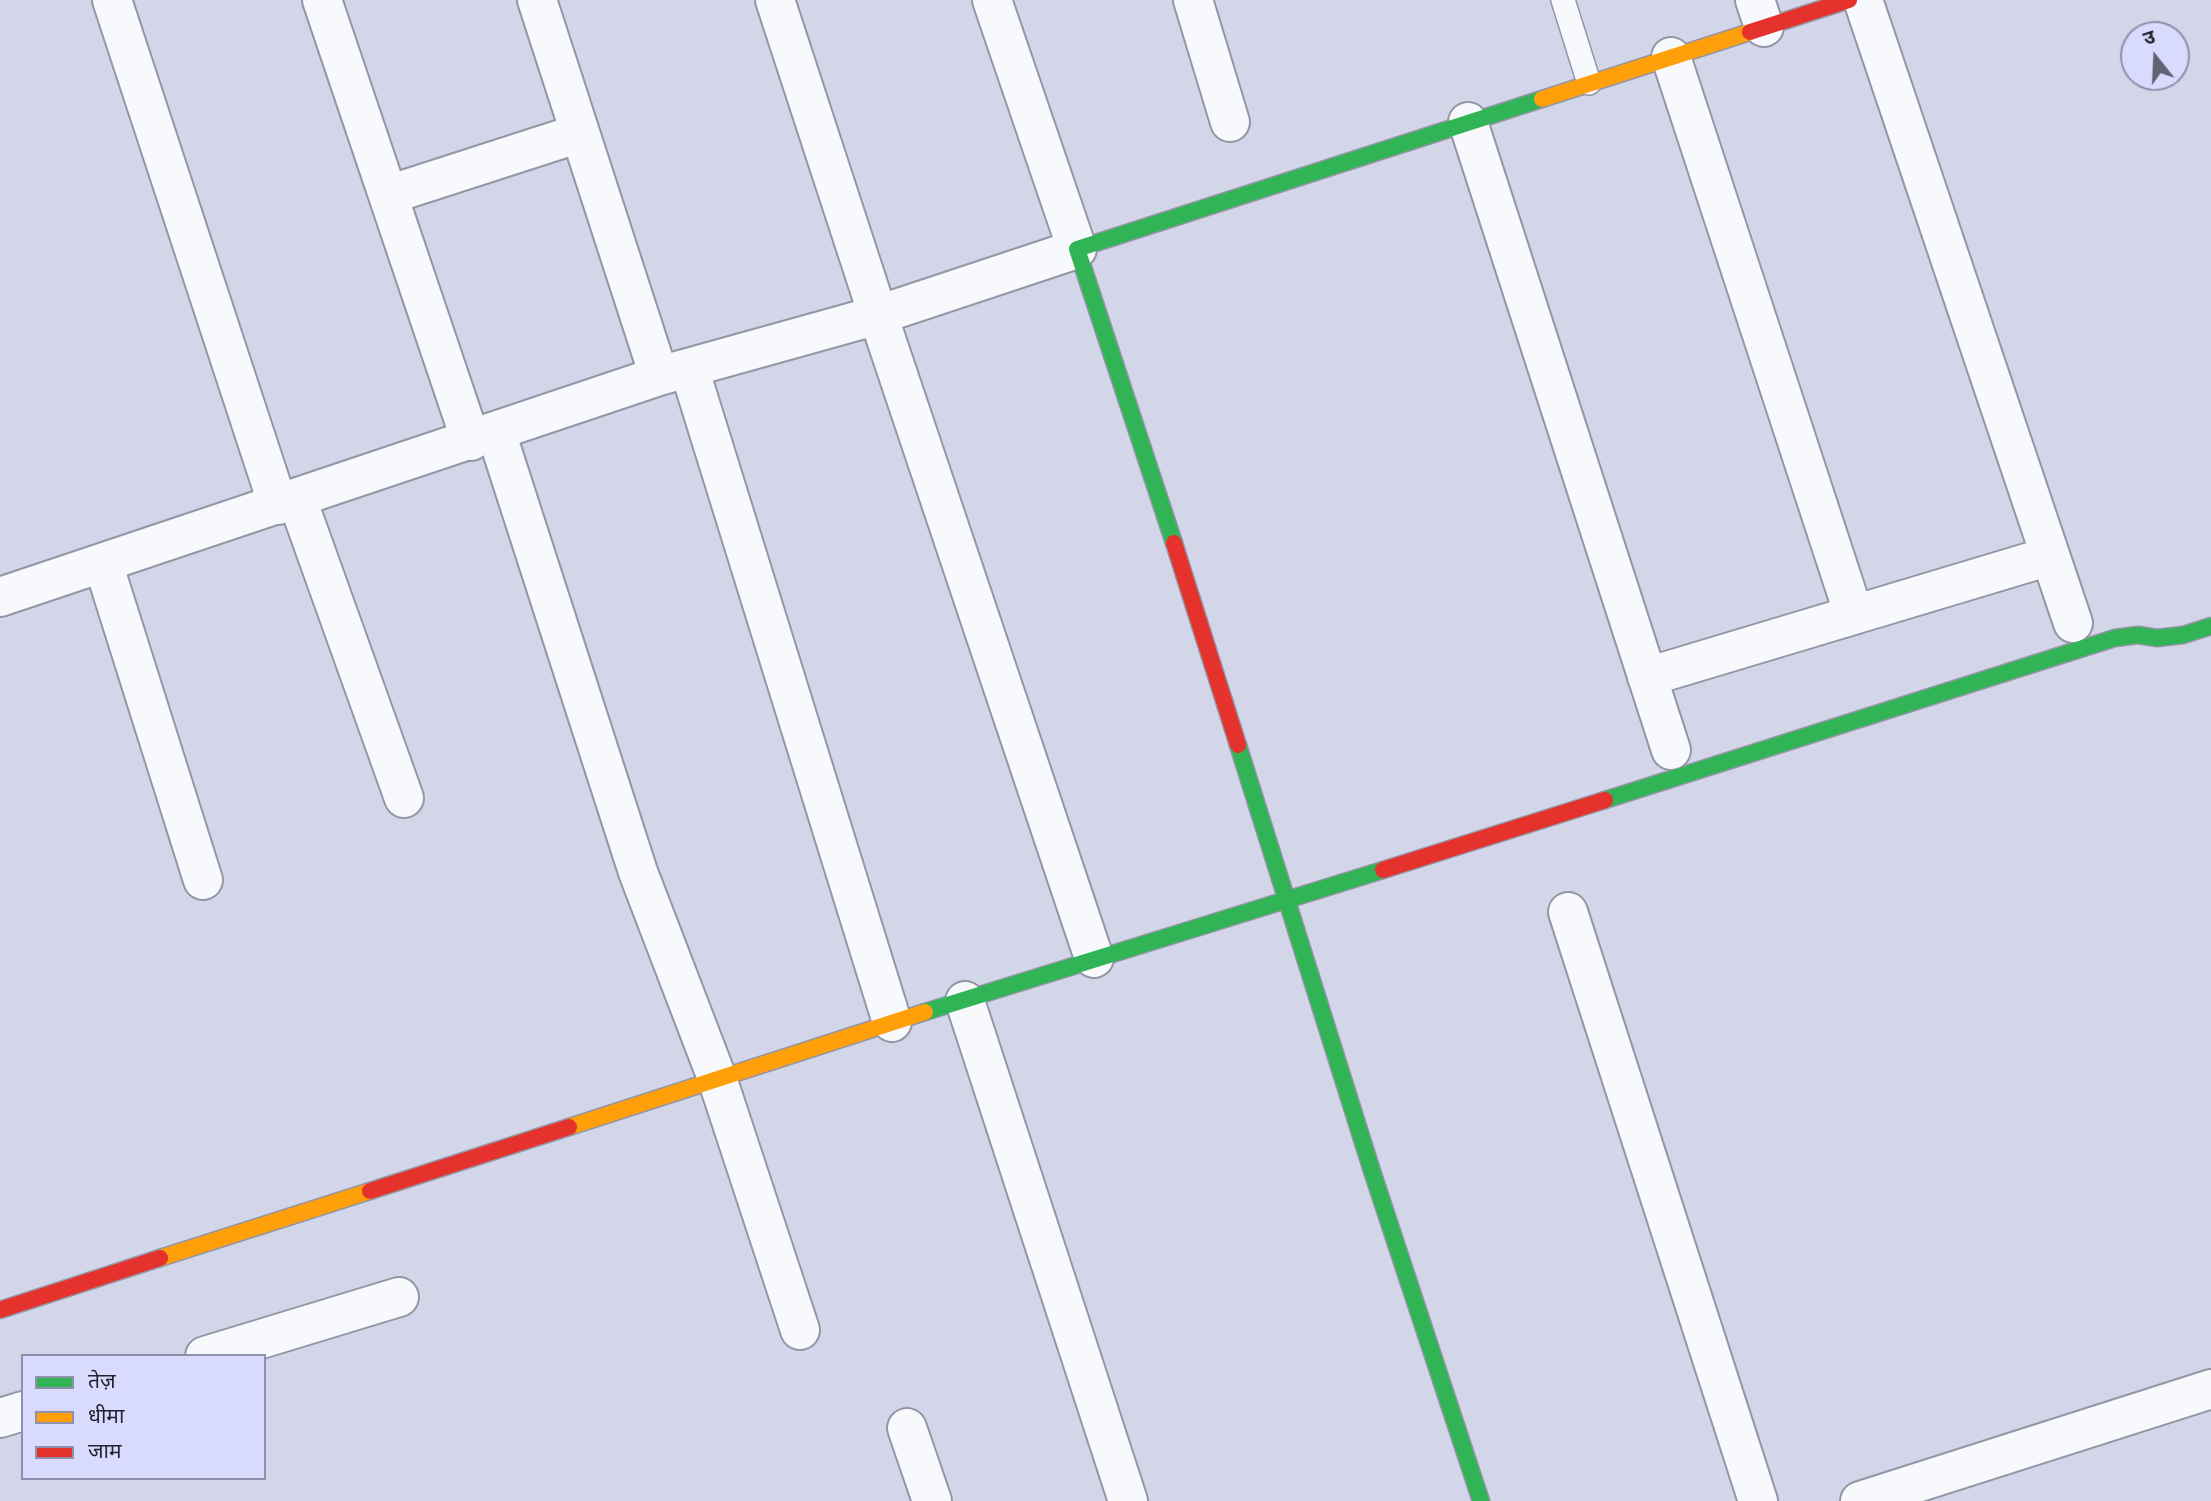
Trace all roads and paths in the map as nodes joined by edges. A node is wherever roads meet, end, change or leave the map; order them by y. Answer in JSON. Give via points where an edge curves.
{"nodes":[{"id":1,"x":112,"y":0,"type":"edge"},
{"id":2,"x":322,"y":0,"type":"edge"},
{"id":3,"x":537,"y":0,"type":"edge"},
{"id":4,"x":775,"y":0,"type":"edge"},
{"id":5,"x":992,"y":0,"type":"edge"},
{"id":6,"x":1193,"y":0,"type":"edge"},
{"id":7,"x":1563,"y":0,"type":"edge"},
{"id":8,"x":1849,"y":0,"type":"edge"},
{"id":9,"x":1863,"y":0,"type":"edge"},
{"id":10,"x":1760,"y":13,"type":"edge"},
{"id":11,"x":1671,"y":57,"type":"junction"},
{"id":12,"x":1589,"y":83,"type":"junction"},
{"id":13,"x":1230,"y":122,"type":"dead end"},
{"id":14,"x":1468,"y":122,"type":"junction"},
{"id":15,"x":580,"y":133,"type":"junction"},
{"id":16,"x":388,"y":195,"type":"junction"},
{"id":17,"x":1077,"y":249,"type":"junction"},
{"id":18,"x":878,"y":315,"type":"junction"},
{"id":19,"x":674,"y":372,"type":"junction"},
{"id":20,"x":483,"y":436,"type":"junction"},
{"id":21,"x":287,"y":502,"type":"junction"},
{"id":22,"x":2050,"y":556,"type":"junction"},
{"id":23,"x":103,"y":563,"type":"junction"},
{"id":24,"x":0,"y":597,"type":"edge"},
{"id":25,"x":1854,"y":615,"type":"junction"},
{"id":26,"x":2073,"y":623,"type":"dead end"},
{"id":27,"x":2211,"y":626,"type":"edge"},
{"id":28,"x":1647,"y":677,"type":"junction"},
{"id":29,"x":1671,"y":750,"type":"dead end"},
{"id":30,"x":404,"y":799,"type":"dead end"},
{"id":31,"x":202,"y":880,"type":"dead end"},
{"id":32,"x":1288,"y":900,"type":"junction"},
{"id":33,"x":1568,"y":912,"type":"dead end"},
{"id":34,"x":1094,"y":958,"type":"junction"},
{"id":35,"x":965,"y":1001,"type":"junction"},
{"id":36,"x":892,"y":1022,"type":"junction"},
{"id":37,"x":717,"y":1078,"type":"junction"},
{"id":38,"x":399,"y":1297,"type":"dead end"},
{"id":39,"x":0,"y":1310,"type":"edge"},
{"id":40,"x":800,"y":1330,"type":"dead end"},
{"id":41,"x":212,"y":1354,"type":"edge"},
{"id":42,"x":2211,"y":1389,"type":"edge"},
{"id":43,"x":21,"y":1412,"type":"edge"},
{"id":44,"x":0,"y":1418,"type":"edge"},
{"id":45,"x":907,"y":1428,"type":"dead end"},
{"id":46,"x":932,"y":1501,"type":"edge"},
{"id":47,"x":1128,"y":1501,"type":"edge"},
{"id":48,"x":1481,"y":1501,"type":"edge"},
{"id":49,"x":1758,"y":1501,"type":"edge"},
{"id":50,"x":1860,"y":1501,"type":"edge"}],
"edges":[{"from":1,"to":21,"type":"street"},
{"from":2,"to":16,"type":"street"},
{"from":3,"to":15,"type":"street"},
{"from":4,"to":18,"type":"street"},
{"from":5,"to":17,"type":"street"},
{"from":6,"to":13,"type":"street"},
{"from":7,"to":12,"type":"lane"},
{"from":8,"to":10,"type":"street"},
{"from":9,"to":22,"type":"street"},
{"from":10,"to":11,"type":"street"},
{"from":11,"to":12,"type":"street"},
{"from":11,"to":25,"type":"street"},
{"from":12,"to":14,"type":"street"},
{"from":14,"to":17,"type":"street"},
{"from":14,"to":28,"type":"street"},
{"from":15,"to":16,"type":"street"},
{"from":15,"to":19,"type":"street"},
{"from":16,"to":20,"type":"street"},
{"from":17,"to":18,"type":"street"},
{"from":17,"to":32,"type":"street"},
{"from":18,"to":19,"type":"street"},
{"from":18,"to":34,"type":"street"},
{"from":19,"to":20,"type":"street"},
{"from":19,"to":36,"type":"street"},
{"from":20,"to":21,"type":"street"},
{"from":20,"to":37,"type":"street","via":[[638,872]]},
{"from":21,"to":23,"type":"street"},
{"from":21,"to":30,"type":"street"},
{"from":22,"to":25,"type":"street"},
{"from":22,"to":26,"type":"street"},
{"from":23,"to":24,"type":"street"},
{"from":23,"to":31,"type":"street"},
{"from":25,"to":28,"type":"street"},
{"from":27,"to":32,"type":"street","via":[[2183,635],[2115,638]]},
{"from":28,"to":29,"type":"street"},
{"from":32,"to":34,"type":"street"},
{"from":32,"to":48,"type":"street"},
{"from":33,"to":49,"type":"street"},
{"from":34,"to":35,"type":"street"},
{"from":35,"to":36,"type":"street"},
{"from":35,"to":47,"type":"street"},
{"from":36,"to":37,"type":"street"},
{"from":37,"to":39,"type":"street"},
{"from":37,"to":40,"type":"street"},
{"from":38,"to":41,"type":"street"},
{"from":42,"to":50,"type":"street"},
{"from":43,"to":44,"type":"street"},
{"from":45,"to":46,"type":"street"}]}
